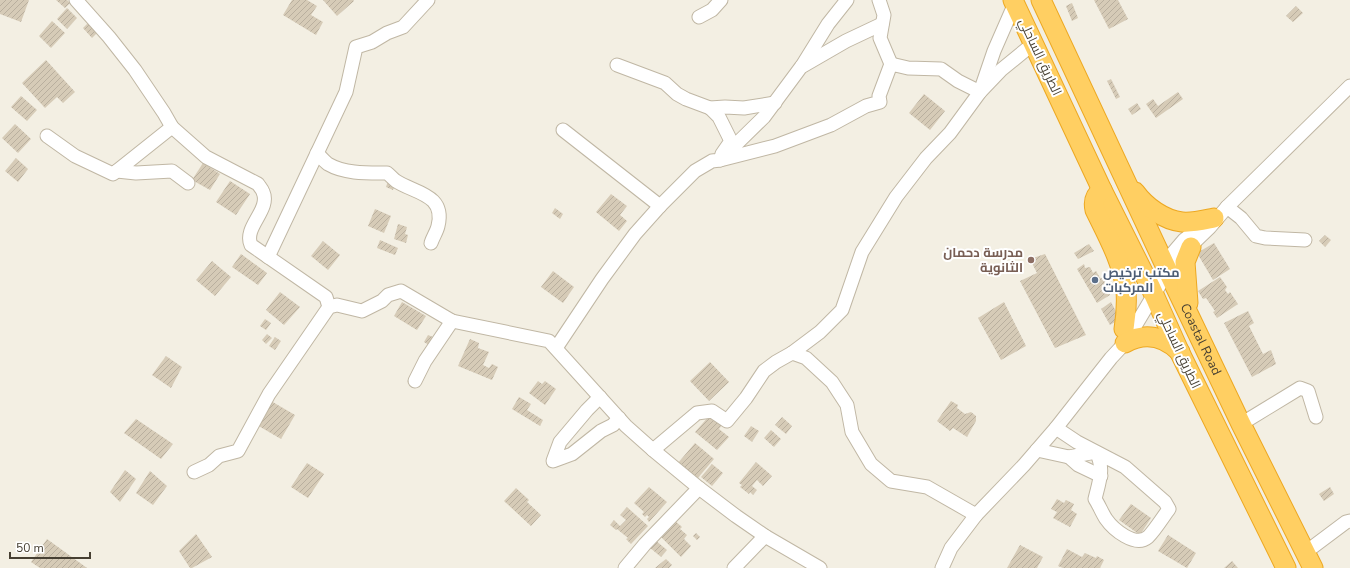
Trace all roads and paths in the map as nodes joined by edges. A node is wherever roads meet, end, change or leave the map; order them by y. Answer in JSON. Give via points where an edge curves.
{"nodes":[{"id":1,"x":76,"y":0,"type":"edge"},
{"id":2,"x":428,"y":0,"type":"edge"},
{"id":3,"x":721,"y":0,"type":"edge"},
{"id":4,"x":847,"y":0,"type":"edge"},
{"id":5,"x":879,"y":0,"type":"edge"},
{"id":6,"x":1040,"y":0,"type":"edge"},
{"id":7,"x":1014,"y":1,"type":"edge"},
{"id":8,"x":698,"y":17,"type":"dead end"},
{"id":9,"x":882,"y":24,"type":"junction"},
{"id":10,"x":1034,"y":43,"type":"junction"},
{"id":11,"x":891,"y":64,"type":"junction"},
{"id":12,"x":616,"y":65,"type":"dead end"},
{"id":13,"x":801,"y":67,"type":"junction"},
{"id":14,"x":1350,"y":86,"type":"edge"},
{"id":15,"x":980,"y":92,"type":"junction"},
{"id":16,"x":775,"y":103,"type":"junction"},
{"id":17,"x":710,"y":108,"type":"junction"},
{"id":18,"x":172,"y":127,"type":"junction"},
{"id":19,"x":563,"y":130,"type":"dead end"},
{"id":20,"x":47,"y":136,"type":"dead end"},
{"id":21,"x":317,"y":153,"type":"junction"},
{"id":22,"x":720,"y":160,"type":"junction"},
{"id":23,"x":117,"y":171,"type":"junction"},
{"id":24,"x":1124,"y":177,"type":"junction"},
{"id":25,"x":188,"y":183,"type":"dead end"},
{"id":26,"x":1102,"y":190,"type":"junction"},
{"id":27,"x":660,"y":206,"type":"junction"},
{"id":28,"x":1221,"y":212,"type":"junction"},
{"id":29,"x":1305,"y":240,"type":"dead end"},
{"id":30,"x":431,"y":243,"type":"dead end"},
{"id":31,"x":1191,"y":247,"type":"junction"},
{"id":32,"x":268,"y":257,"type":"junction"},
{"id":33,"x":1166,"y":267,"type":"junction"},
{"id":34,"x":1152,"y":291,"type":"junction"},
{"id":35,"x":329,"y":307,"type":"junction"},
{"id":36,"x":1189,"y":315,"type":"junction"},
{"id":37,"x":452,"y":321,"type":"junction"},
{"id":38,"x":1125,"y":336,"type":"junction"},
{"id":39,"x":556,"y":348,"type":"junction"},
{"id":40,"x":792,"y":353,"type":"junction"},
{"id":41,"x":1180,"y":353,"type":"junction"},
{"id":42,"x":415,"y":381,"type":"dead end"},
{"id":43,"x":600,"y":397,"type":"junction"},
{"id":44,"x":1316,"y":417,"type":"dead end"},
{"id":45,"x":619,"y":418,"type":"junction"},
{"id":46,"x":1241,"y":424,"type":"junction"},
{"id":47,"x":1056,"y":428,"type":"junction"},
{"id":48,"x":653,"y":450,"type":"junction"},
{"id":49,"x":1037,"y":450,"type":"junction"},
{"id":50,"x":1096,"y":452,"type":"junction"},
{"id":51,"x":1069,"y":457,"type":"junction"},
{"id":52,"x":194,"y":472,"type":"dead end"},
{"id":53,"x":1101,"y":476,"type":"junction"},
{"id":54,"x":699,"y":488,"type":"junction"},
{"id":55,"x":976,"y":516,"type":"junction"},
{"id":56,"x":1350,"y":521,"type":"edge"},
{"id":57,"x":765,"y":536,"type":"junction"},
{"id":58,"x":1310,"y":560,"type":"edge"},
{"id":59,"x":624,"y":568,"type":"edge"},
{"id":60,"x":734,"y":568,"type":"edge"},
{"id":61,"x":820,"y":568,"type":"edge"},
{"id":62,"x":942,"y":568,"type":"edge"},
{"id":63,"x":1286,"y":568,"type":"edge"}],
"edges":[{"from":1,"to":18,"type":"street","via":[[136,70]]},
{"from":2,"to":21,"type":"street","via":[[403,27],[356,47],[346,92]]},
{"from":3,"to":8,"type":"street","via":[[712,10]]},
{"from":4,"to":13,"type":"street","via":[[828,24]]},
{"from":5,"to":9,"type":"street","via":[[884,16]]},
{"from":6,"to":24,"type":"highway","name":"Coastal Road"},
{"from":7,"to":10,"type":"highway","name":"الطريق الساحلي"},
{"from":7,"to":15,"type":"street"},
{"from":9,"to":11,"type":"street","via":[[880,38]]},
{"from":9,"to":13,"type":"street"},
{"from":10,"to":15,"type":"street","via":[[1001,70]]},
{"from":10,"to":26,"type":"highway","name":"الطريق الساحلي"},
{"from":11,"to":15,"type":"street","via":[[908,68],[941,69]]},
{"from":11,"to":22,"type":"street","via":[[879,96],[880,102],[866,106],[831,125],[775,146]]},
{"from":12,"to":17,"type":"street","via":[[665,83],[686,99]]},
{"from":13,"to":16,"type":"street"},
{"from":14,"to":28,"type":"street"},
{"from":15,"to":40,"type":"street","via":[[950,133],[926,158],[896,197],[862,252],[842,310],[820,332]]},
{"from":16,"to":17,"type":"street","via":[[744,108]]},
{"from":16,"to":22,"type":"street"},
{"from":17,"to":22,"type":"street","via":[[719,118],[731,141]]},
{"from":18,"to":23,"type":"street"},
{"from":18,"to":32,"type":"street","via":[[206,157],[258,184],[265,201],[249,240],[251,245]]},
{"from":19,"to":27,"type":"street"},
{"from":20,"to":23,"type":"street","via":[[75,156],[113,174]]},
{"from":21,"to":30,"type":"street","via":[[327,163],[344,170],[387,173],[397,181],[426,194],[434,201],[440,212]]},
{"from":21,"to":32,"type":"street"},
{"from":22,"to":27,"type":"street","via":[[712,161],[695,171]]},
{"from":23,"to":25,"type":"street","via":[[172,171]]},
{"from":24,"to":28,"type":"highway","via":[[1145,203],[1174,220],[1184,222]]},
{"from":24,"to":33,"type":"highway","name":"Coastal Road"},
{"from":26,"to":34,"type":"highway","name":"الطريق الساحلي"},
{"from":26,"to":38,"type":"highway","via":[[1095,198],[1094,204],[1124,278],[1127,303]]},
{"from":27,"to":39,"type":"street","via":[[635,234]]},
{"from":28,"to":29,"type":"street","via":[[1242,218],[1256,236]]},
{"from":28,"to":31,"type":"street"},
{"from":28,"to":33,"type":"street","via":[[1184,240]]},
{"from":31,"to":33,"type":"street"},
{"from":31,"to":36,"type":"highway","via":[[1185,262]]},
{"from":32,"to":35,"type":"street","via":[[326,297]]},
{"from":33,"to":34,"type":"street"},
{"from":33,"to":36,"type":"highway","name":"Coastal Road"},
{"from":34,"to":38,"type":"street"},
{"from":34,"to":41,"type":"highway","name":"الطريق الساحلي"},
{"from":35,"to":37,"type":"street","via":[[337,305],[362,311],[388,295],[401,291]]},
{"from":35,"to":52,"type":"street","via":[[269,394],[238,451],[219,456],[209,465]]},
{"from":36,"to":46,"type":"highway","name":"Coastal Road"},
{"from":37,"to":39,"type":"street","via":[[549,341]]},
{"from":37,"to":42,"type":"street"},
{"from":38,"to":41,"type":"highway","via":[[1155,337],[1167,341]]},
{"from":38,"to":47,"type":"street"},
{"from":39,"to":43,"type":"street"},
{"from":40,"to":48,"type":"street","via":[[764,371],[727,421],[712,411],[697,413]]},
{"from":40,"to":55,"type":"street","via":[[806,358],[832,382],[847,405],[852,432],[872,464],[891,481],[927,487]]},
{"from":41,"to":63,"type":"highway","name":"الطريق الساحلي"},
{"from":43,"to":45,"type":"street"},
{"from":43,"to":45,"type":"street","via":[[560,442],[553,461],[572,454]]},
{"from":44,"to":46,"type":"street","via":[[1308,391],[1300,388]]},
{"from":45,"to":48,"type":"street"},
{"from":46,"to":58,"type":"highway","name":"Coastal Road"},
{"from":47,"to":49,"type":"street"},
{"from":47,"to":50,"type":"street"},
{"from":48,"to":54,"type":"street"},
{"from":49,"to":51,"type":"street"},
{"from":49,"to":55,"type":"street"},
{"from":50,"to":51,"type":"street"},
{"from":50,"to":53,"type":"street","via":[[1100,460]]},
{"from":50,"to":53,"type":"street","via":[[1125,467],[1165,502],[1169,509],[1147,538],[1133,540],[1120,533],[1106,519],[1095,499]]},
{"from":51,"to":53,"type":"street","via":[[1078,465]]},
{"from":54,"to":57,"type":"street"},
{"from":54,"to":59,"type":"street"},
{"from":55,"to":62,"type":"street","via":[[951,548]]},
{"from":56,"to":58,"type":"street","via":[[1346,522]]},
{"from":57,"to":60,"type":"street"},
{"from":57,"to":61,"type":"street"}]}
